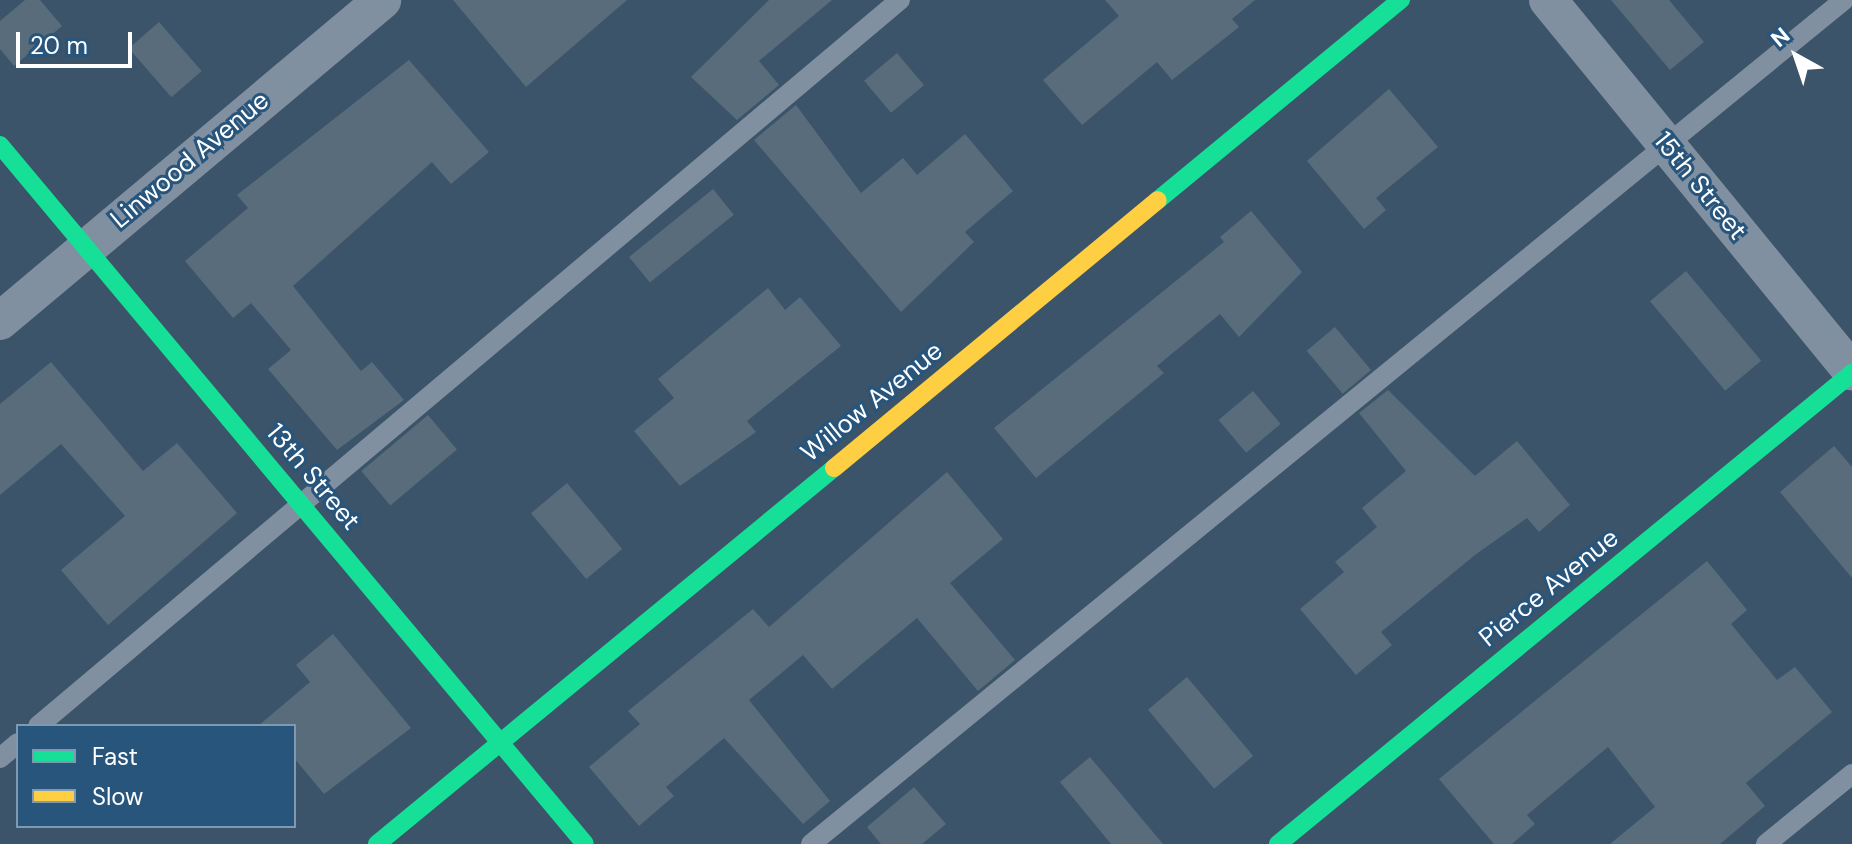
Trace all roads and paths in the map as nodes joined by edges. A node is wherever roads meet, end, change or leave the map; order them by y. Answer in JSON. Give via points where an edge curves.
{"nodes":[{"id":1,"x":382,"y":0,"type":"edge"},
{"id":2,"x":900,"y":0,"type":"edge"},
{"id":3,"x":1401,"y":0,"type":"edge"},
{"id":4,"x":1548,"y":0,"type":"edge"},
{"id":5,"x":1844,"y":0,"type":"edge"},
{"id":6,"x":0,"y":145,"type":"edge"},
{"id":7,"x":1667,"y":146,"type":"junction"},
{"id":8,"x":87,"y":247,"type":"junction"},
{"id":9,"x":0,"y":321,"type":"edge"},
{"id":10,"x":1852,"y":373,"type":"edge"},
{"id":11,"x":303,"y":505,"type":"junction"},
{"id":12,"x":40,"y":724,"type":"edge"},
{"id":13,"x":501,"y":742,"type":"junction"},
{"id":14,"x":16,"y":745,"type":"edge"},
{"id":15,"x":0,"y":758,"type":"edge"},
{"id":16,"x":1852,"y":774,"type":"edge"},
{"id":17,"x":377,"y":844,"type":"edge"},
{"id":18,"x":585,"y":844,"type":"edge"},
{"id":19,"x":811,"y":844,"type":"edge"},
{"id":20,"x":1278,"y":844,"type":"edge"},
{"id":21,"x":1766,"y":844,"type":"edge"}],
"edges":[{"from":1,"to":8,"type":"street","name":"Linwood Avenue"},
{"from":2,"to":11,"type":"lane"},
{"from":3,"to":13,"type":"street","name":"Willow Avenue"},
{"from":4,"to":7,"type":"street","name":"15th Street"},
{"from":5,"to":7,"type":"lane"},
{"from":6,"to":8,"type":"street","name":"13th Street"},
{"from":7,"to":10,"type":"street","name":"15th Street"},
{"from":7,"to":19,"type":"lane"},
{"from":8,"to":9,"type":"street","name":"Linwood Avenue"},
{"from":8,"to":11,"type":"street","name":"13th Street"},
{"from":10,"to":20,"type":"street","name":"Pierce Avenue"},
{"from":11,"to":12,"type":"lane"},
{"from":11,"to":13,"type":"street","name":"13th Street"},
{"from":13,"to":17,"type":"street","name":"Willow Avenue"},
{"from":13,"to":18,"type":"street","name":"13th Street"},
{"from":14,"to":15,"type":"lane"},
{"from":16,"to":21,"type":"lane"}]}
